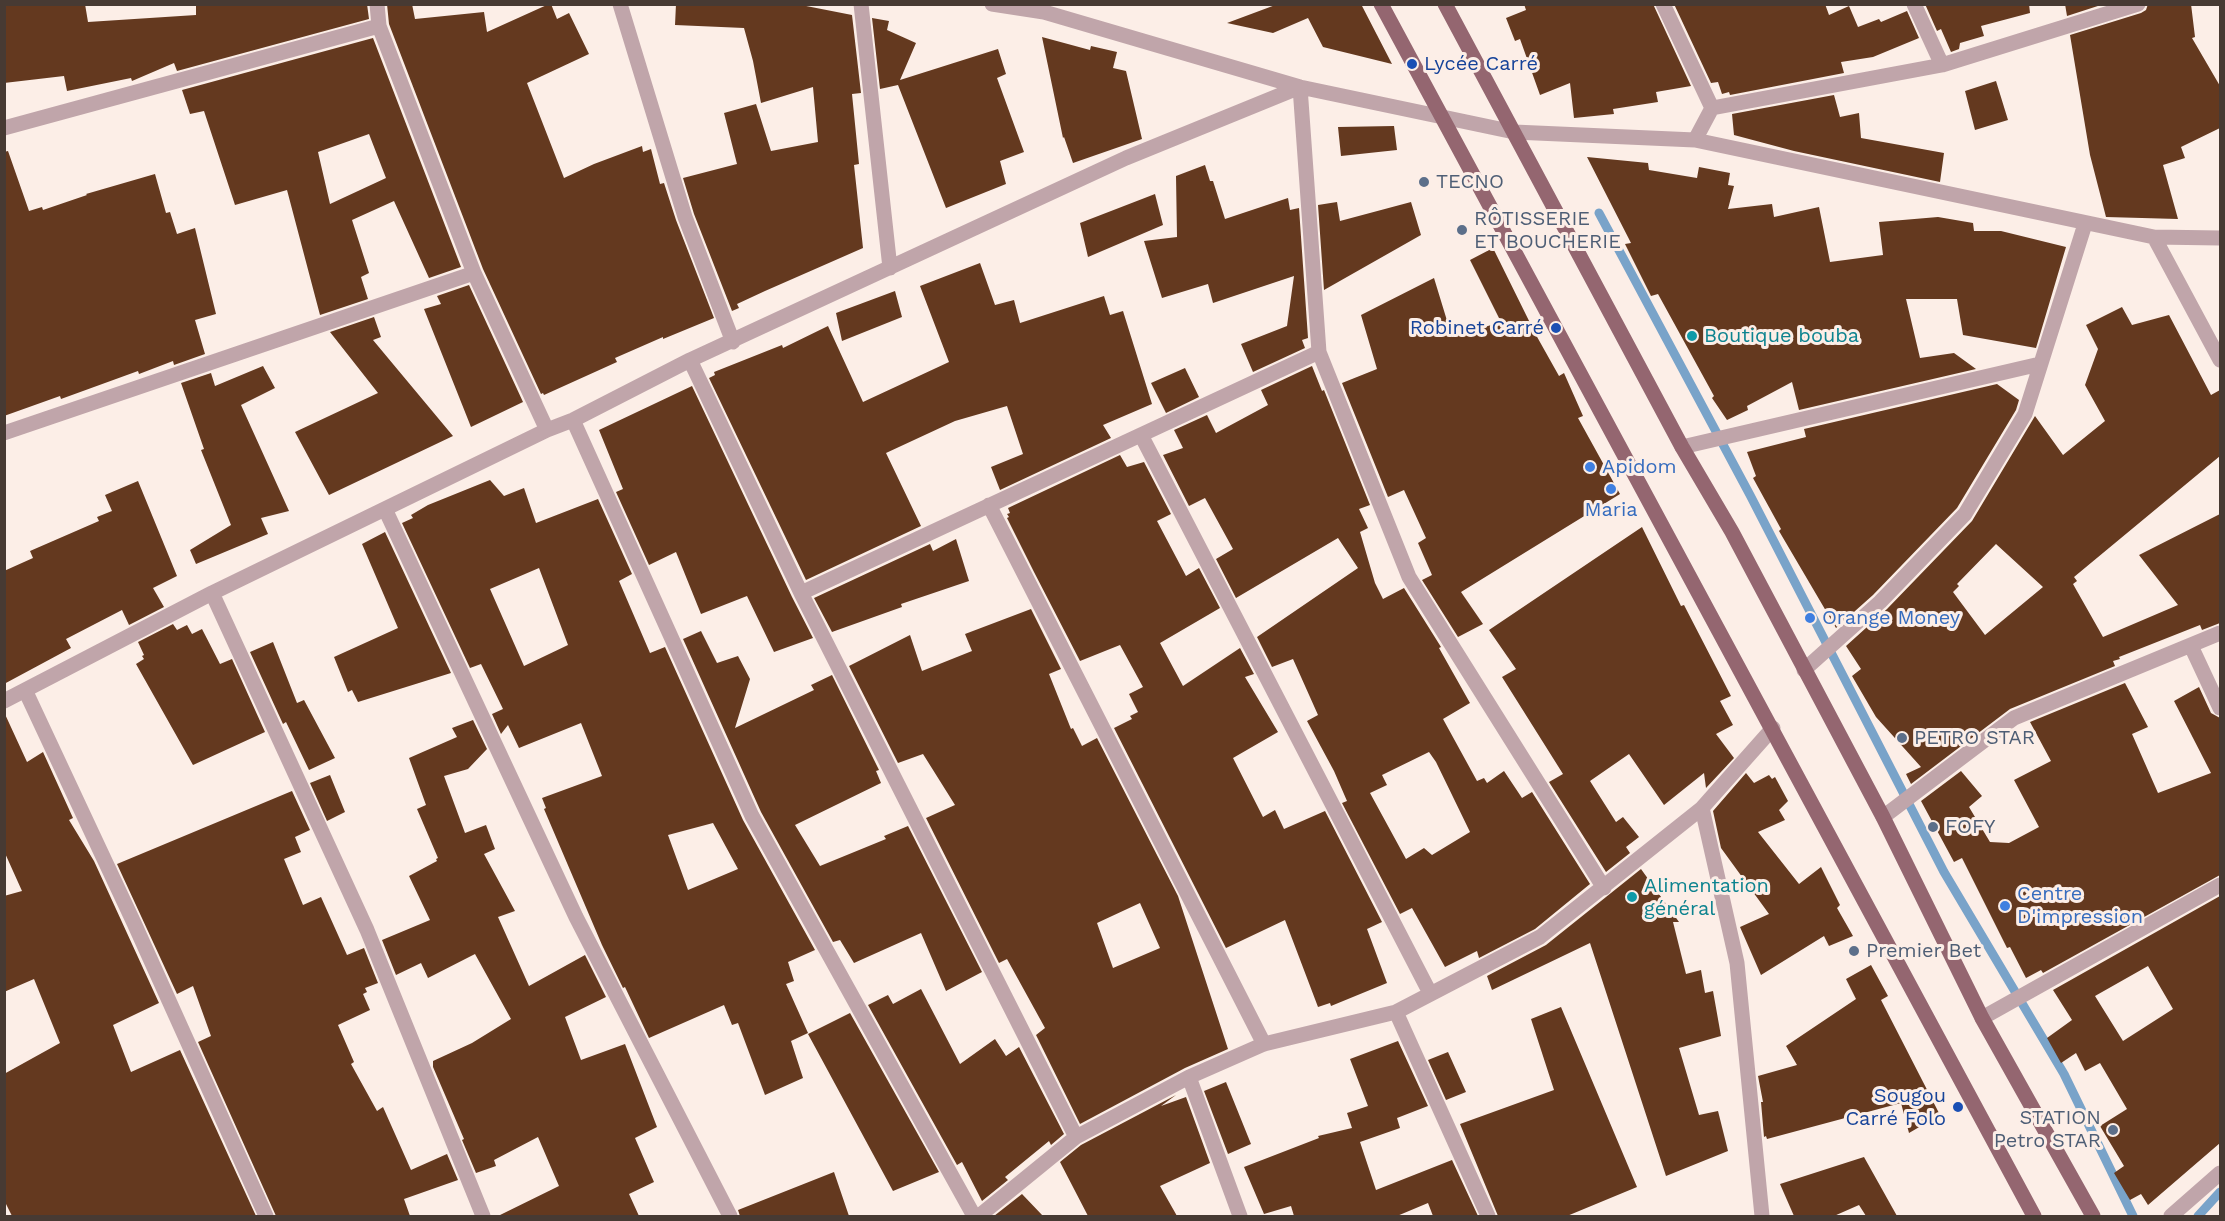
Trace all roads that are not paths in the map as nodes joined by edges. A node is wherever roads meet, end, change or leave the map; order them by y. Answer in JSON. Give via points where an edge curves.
{"nodes":[{"id":1,"x":377,"y":4,"type":"edge"},
{"id":2,"x":621,"y":4,"type":"edge"},
{"id":3,"x":861,"y":4,"type":"edge"},
{"id":4,"x":992,"y":4,"type":"edge"},
{"id":5,"x":1381,"y":4,"type":"edge"},
{"id":6,"x":1445,"y":4,"type":"edge"},
{"id":7,"x":1663,"y":4,"type":"edge"},
{"id":8,"x":1914,"y":4,"type":"edge"},
{"id":9,"x":2138,"y":4,"type":"edge"},
{"id":10,"x":1042,"y":8,"type":"edge"},
{"id":11,"x":379,"y":26,"type":"junction"},
{"id":12,"x":1942,"y":65,"type":"junction"},
{"id":13,"x":1300,"y":87,"type":"junction"},
{"id":14,"x":1712,"y":108,"type":"junction"},
{"id":15,"x":1440,"y":117,"type":"junction"},
{"id":16,"x":4,"y":128,"type":"edge"},
{"id":17,"x":1514,"y":132,"type":"junction"},
{"id":18,"x":1695,"y":140,"type":"junction"},
{"id":19,"x":2085,"y":224,"type":"junction"},
{"id":20,"x":2154,"y":237,"type":"junction"},
{"id":21,"x":2220,"y":238,"type":"edge"},
{"id":22,"x":890,"y":268,"type":"junction"},
{"id":23,"x":474,"y":273,"type":"junction"},
{"id":24,"x":733,"y":342,"type":"junction"},
{"id":25,"x":1319,"y":352,"type":"junction"},
{"id":26,"x":690,"y":360,"type":"junction"},
{"id":27,"x":2220,"y":360,"type":"edge"},
{"id":28,"x":2040,"y":364,"type":"junction"},
{"id":29,"x":573,"y":420,"type":"junction"},
{"id":30,"x":547,"y":430,"type":"junction"},
{"id":31,"x":4,"y":432,"type":"edge"},
{"id":32,"x":1141,"y":435,"type":"junction"},
{"id":33,"x":1682,"y":447,"type":"junction"},
{"id":34,"x":989,"y":505,"type":"junction"},
{"id":35,"x":385,"y":509,"type":"junction"},
{"id":36,"x":212,"y":593,"type":"junction"},
{"id":37,"x":801,"y":593,"type":"junction"},
{"id":38,"x":2220,"y":633,"type":"edge"},
{"id":39,"x":2191,"y":646,"type":"junction"},
{"id":40,"x":1804,"y":670,"type":"junction"},
{"id":41,"x":25,"y":690,"type":"junction"},
{"id":42,"x":4,"y":701,"type":"edge"},
{"id":43,"x":2220,"y":708,"type":"edge"},
{"id":44,"x":1773,"y":728,"type":"junction"},
{"id":45,"x":1702,"y":808,"type":"junction"},
{"id":46,"x":1883,"y":817,"type":"junction"},
{"id":47,"x":2220,"y":885,"type":"edge"},
{"id":48,"x":1604,"y":888,"type":"junction"},
{"id":49,"x":1430,"y":993,"type":"junction"},
{"id":50,"x":1396,"y":1012,"type":"junction"},
{"id":51,"x":1982,"y":1018,"type":"junction"},
{"id":52,"x":1264,"y":1044,"type":"junction"},
{"id":53,"x":1189,"y":1077,"type":"junction"},
{"id":54,"x":1076,"y":1137,"type":"junction"},
{"id":55,"x":2220,"y":1173,"type":"edge"},
{"id":56,"x":266,"y":1216,"type":"edge"},
{"id":57,"x":483,"y":1216,"type":"edge"},
{"id":58,"x":730,"y":1216,"type":"edge"},
{"id":59,"x":974,"y":1216,"type":"edge"},
{"id":60,"x":979,"y":1216,"type":"edge"},
{"id":61,"x":1240,"y":1216,"type":"edge"},
{"id":62,"x":1488,"y":1216,"type":"edge"},
{"id":63,"x":1762,"y":1216,"type":"edge"},
{"id":64,"x":2034,"y":1216,"type":"edge"},
{"id":65,"x":2093,"y":1216,"type":"edge"},
{"id":66,"x":2171,"y":1216,"type":"edge"}],
"edges":[{"from":1,"to":11,"type":"street"},
{"from":2,"to":24,"type":"street","via":[[685,217]]},
{"from":3,"to":22,"type":"street"},
{"from":4,"to":10,"type":"street"},
{"from":5,"to":15,"type":"main road"},
{"from":6,"to":17,"type":"main road"},
{"from":7,"to":14,"type":"street"},
{"from":8,"to":12,"type":"street"},
{"from":9,"to":12,"type":"street"},
{"from":10,"to":13,"type":"street"},
{"from":11,"to":16,"type":"street"},
{"from":11,"to":23,"type":"street"},
{"from":12,"to":14,"type":"street"},
{"from":13,"to":15,"type":"street"},
{"from":13,"to":22,"type":"street","via":[[1126,158]]},
{"from":13,"to":25,"type":"street"},
{"from":14,"to":18,"type":"street"},
{"from":15,"to":17,"type":"street"},
{"from":15,"to":44,"type":"main road"},
{"from":17,"to":18,"type":"street"},
{"from":17,"to":33,"type":"main road"},
{"from":18,"to":19,"type":"street"},
{"from":19,"to":20,"type":"street"},
{"from":19,"to":28,"type":"street"},
{"from":20,"to":21,"type":"street"},
{"from":20,"to":27,"type":"street"},
{"from":22,"to":24,"type":"street"},
{"from":23,"to":30,"type":"street"},
{"from":23,"to":31,"type":"street"},
{"from":24,"to":26,"type":"street"},
{"from":25,"to":32,"type":"street"},
{"from":25,"to":48,"type":"street","via":[[1409,577]]},
{"from":26,"to":29,"type":"street"},
{"from":26,"to":37,"type":"street"},
{"from":28,"to":33,"type":"street"},
{"from":28,"to":40,"type":"street","via":[[2025,414],[1965,514],[1880,602]]},
{"from":29,"to":30,"type":"street"},
{"from":29,"to":59,"type":"street","via":[[752,816]]},
{"from":30,"to":35,"type":"street"},
{"from":32,"to":34,"type":"street"},
{"from":32,"to":49,"type":"street"},
{"from":33,"to":40,"type":"main road","via":[[1732,532]]},
{"from":34,"to":37,"type":"street"},
{"from":34,"to":52,"type":"street"},
{"from":35,"to":36,"type":"street"},
{"from":35,"to":58,"type":"street","via":[[576,917]]},
{"from":36,"to":41,"type":"street"},
{"from":36,"to":57,"type":"street","via":[[366,930]]},
{"from":37,"to":54,"type":"street"},
{"from":38,"to":39,"type":"street"},
{"from":39,"to":43,"type":"street"},
{"from":39,"to":46,"type":"street","via":[[2014,718]]},
{"from":40,"to":46,"type":"main road"},
{"from":41,"to":42,"type":"street"},
{"from":41,"to":56,"type":"street"},
{"from":44,"to":45,"type":"street"},
{"from":44,"to":64,"type":"main road"},
{"from":45,"to":48,"type":"street"},
{"from":45,"to":63,"type":"street","via":[[1737,963]]},
{"from":46,"to":51,"type":"main road"},
{"from":47,"to":51,"type":"street"},
{"from":48,"to":49,"type":"street","via":[[1540,937]]},
{"from":49,"to":50,"type":"street"},
{"from":50,"to":52,"type":"street"},
{"from":50,"to":62,"type":"street"},
{"from":51,"to":65,"type":"main road"},
{"from":52,"to":53,"type":"street"},
{"from":53,"to":54,"type":"street"},
{"from":53,"to":61,"type":"street"},
{"from":54,"to":60,"type":"street"},
{"from":55,"to":66,"type":"street"}]}
